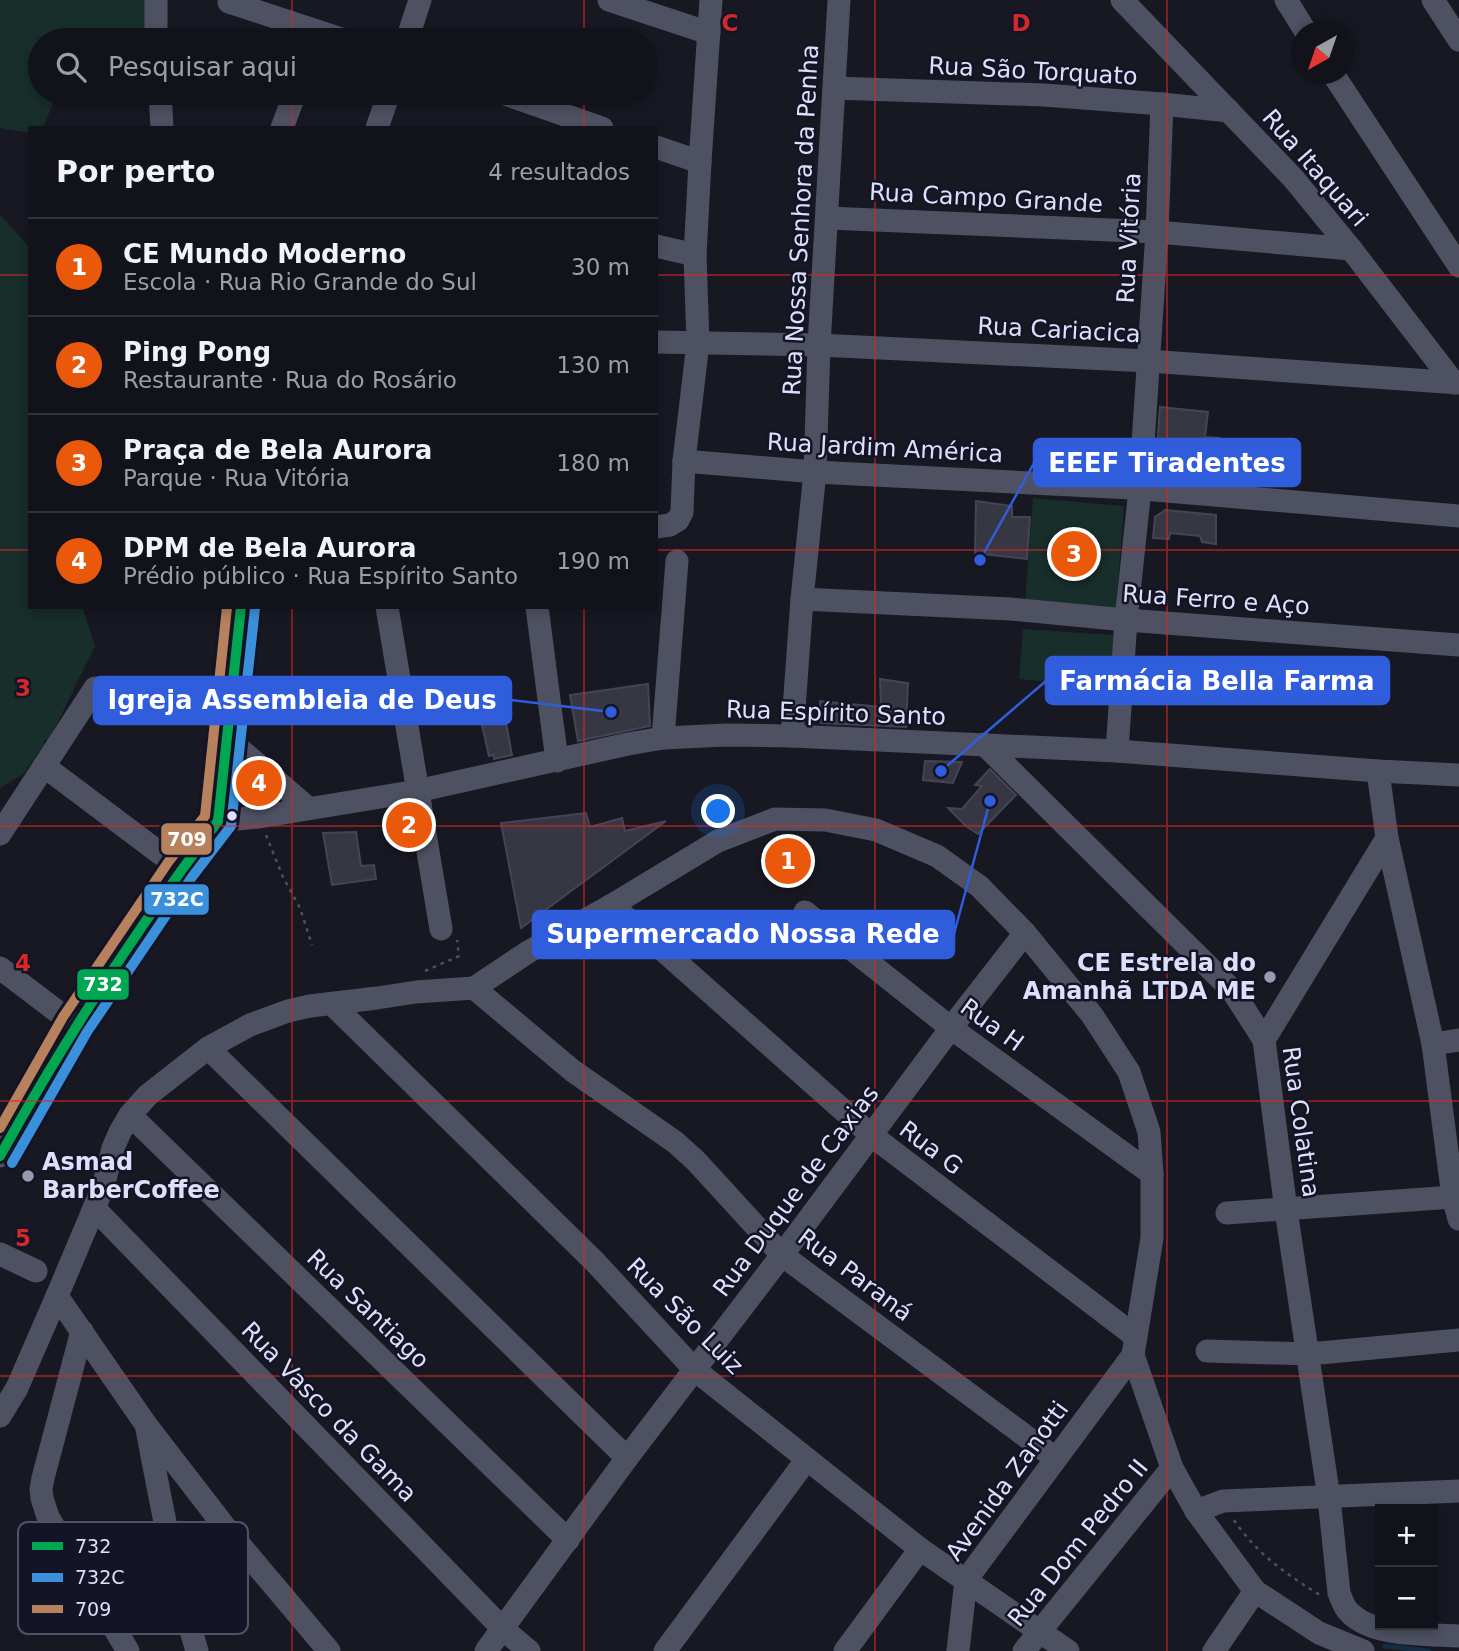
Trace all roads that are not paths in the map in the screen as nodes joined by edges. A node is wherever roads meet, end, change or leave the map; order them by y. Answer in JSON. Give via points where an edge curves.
{"nodes":[{"id":1,"x":156,"y":0,"type":"edge"},
{"id":2,"x":420,"y":0,"type":"edge"},
{"id":3,"x":609,"y":0,"type":"edge"},
{"id":4,"x":711,"y":0,"type":"edge"},
{"id":5,"x":839,"y":0,"type":"edge"},
{"id":6,"x":1122,"y":0,"type":"edge"},
{"id":7,"x":1286,"y":0,"type":"edge"},
{"id":8,"x":1433,"y":0,"type":"edge"},
{"id":9,"x":229,"y":2,"type":"dead end"},
{"id":10,"x":1299,"y":21,"type":"edge"},
{"id":11,"x":156,"y":28,"type":"edge"},
{"id":12,"x":296,"y":28,"type":"edge"},
{"id":13,"x":411,"y":28,"type":"edge"},
{"id":14,"x":709,"y":33,"type":"junction"},
{"id":15,"x":1459,"y":40,"type":"edge"},
{"id":16,"x":1341,"y":84,"type":"edge"},
{"id":17,"x":834,"y":88,"type":"junction"},
{"id":18,"x":1162,"y":104,"type":"junction"},
{"id":19,"x":161,"y":105,"type":"edge"},
{"id":20,"x":291,"y":105,"type":"edge"},
{"id":21,"x":385,"y":105,"type":"edge"},
{"id":22,"x":536,"y":105,"type":"edge"},
{"id":23,"x":1229,"y":111,"type":"junction"},
{"id":24,"x":162,"y":126,"type":"edge"},
{"id":25,"x":283,"y":126,"type":"edge"},
{"id":26,"x":378,"y":126,"type":"edge"},
{"id":27,"x":596,"y":126,"type":"edge"},
{"id":28,"x":658,"y":147,"type":"edge"},
{"id":29,"x":700,"y":162,"type":"junction"},
{"id":30,"x":827,"y":218,"type":"junction"},
{"id":31,"x":1157,"y":232,"type":"junction"},
{"id":32,"x":658,"y":246,"type":"edge"},
{"id":33,"x":1351,"y":249,"type":"junction"},
{"id":34,"x":695,"y":255,"type":"junction"},
{"id":35,"x":1459,"y":266,"type":"edge"},
{"id":36,"x":658,"y":342,"type":"edge"},
{"id":37,"x":698,"y":343,"type":"junction"},
{"id":38,"x":819,"y":345,"type":"junction"},
{"id":39,"x":1148,"y":361,"type":"junction"},
{"id":40,"x":1456,"y":383,"type":"edge"},
{"id":41,"x":684,"y":461,"type":"junction"},
{"id":42,"x":815,"y":472,"type":"junction"},
{"id":43,"x":1140,"y":489,"type":"junction"},
{"id":44,"x":1459,"y":516,"type":"edge"},
{"id":45,"x":667,"y":523,"type":"edge"},
{"id":46,"x":677,"y":561,"type":"dead end"},
{"id":47,"x":802,"y":599,"type":"junction"},
{"id":48,"x":241,"y":609,"type":"edge"},
{"id":49,"x":387,"y":609,"type":"edge"},
{"id":50,"x":537,"y":609,"type":"edge"},
{"id":51,"x":1126,"y":620,"type":"junction"},
{"id":52,"x":1459,"y":645,"type":"edge"},
{"id":53,"x":95,"y":688,"type":"dead end"},
{"id":54,"x":792,"y":736,"type":"junction"},
{"id":55,"x":663,"y":738,"type":"junction"},
{"id":56,"x":228,"y":739,"type":"junction"},
{"id":57,"x":984,"y":744,"type":"junction"},
{"id":58,"x":1117,"y":751,"type":"junction"},
{"id":59,"x":557,"y":761,"type":"junction"},
{"id":60,"x":44,"y":766,"type":"junction"},
{"id":61,"x":1378,"y":771,"type":"junction"},
{"id":62,"x":1459,"y":775,"type":"edge"},
{"id":63,"x":417,"y":791,"type":"junction"},
{"id":64,"x":308,"y":808,"type":"junction"},
{"id":65,"x":218,"y":821,"type":"junction"},
{"id":66,"x":0,"y":834,"type":"edge"},
{"id":67,"x":1387,"y":838,"type":"junction"},
{"id":68,"x":181,"y":869,"type":"junction"},
{"id":69,"x":612,"y":905,"type":"junction"},
{"id":70,"x":805,"y":912,"type":"dead end"},
{"id":71,"x":449,"y":933,"type":"road end"},
{"id":72,"x":1025,"y":933,"type":"junction"},
{"id":73,"x":0,"y":968,"type":"edge"},
{"id":74,"x":474,"y":988,"type":"junction"},
{"id":75,"x":332,"y":1004,"type":"junction"},
{"id":76,"x":75,"y":1025,"type":"junction"},
{"id":77,"x":951,"y":1028,"type":"junction"},
{"id":78,"x":1264,"y":1040,"type":"junction"},
{"id":79,"x":1459,"y":1040,"type":"edge"},
{"id":80,"x":1433,"y":1044,"type":"junction"},
{"id":81,"x":208,"y":1048,"type":"junction"},
{"id":82,"x":131,"y":1115,"type":"junction"},
{"id":83,"x":871,"y":1135,"type":"junction"},
{"id":84,"x":0,"y":1156,"type":"edge"},
{"id":85,"x":1152,"y":1174,"type":"junction"},
{"id":86,"x":94,"y":1208,"type":"junction"},
{"id":87,"x":1456,"y":1208,"type":"edge"},
{"id":88,"x":1286,"y":1210,"type":"junction"},
{"id":89,"x":1227,"y":1213,"type":"dead end"},
{"id":90,"x":0,"y":1254,"type":"edge"},
{"id":91,"x":782,"y":1255,"type":"junction"},
{"id":92,"x":36,"y":1271,"type":"dead end"},
{"id":93,"x":57,"y":1296,"type":"junction"},
{"id":94,"x":82,"y":1331,"type":"junction"},
{"id":95,"x":1459,"y":1340,"type":"edge"},
{"id":96,"x":1134,"y":1346,"type":"junction"},
{"id":97,"x":1207,"y":1351,"type":"dead end"},
{"id":98,"x":1309,"y":1354,"type":"junction"},
{"id":99,"x":695,"y":1370,"type":"junction"},
{"id":100,"x":0,"y":1416,"type":"edge"},
{"id":101,"x":147,"y":1426,"type":"junction"},
{"id":102,"x":627,"y":1458,"type":"junction"},
{"id":103,"x":1055,"y":1458,"type":"junction"},
{"id":104,"x":807,"y":1459,"type":"junction"},
{"id":105,"x":1172,"y":1468,"type":"junction"},
{"id":106,"x":1459,"y":1491,"type":"edge"},
{"id":107,"x":1329,"y":1498,"type":"junction"},
{"id":108,"x":1196,"y":1511,"type":"junction"},
{"id":109,"x":51,"y":1522,"type":"edge"},
{"id":110,"x":164,"y":1522,"type":"edge"},
{"id":111,"x":222,"y":1522,"type":"edge"},
{"id":112,"x":568,"y":1541,"type":"junction"},
{"id":113,"x":920,"y":1549,"type":"junction"},
{"id":114,"x":248,"y":1554,"type":"edge"},
{"id":115,"x":966,"y":1580,"type":"junction"},
{"id":116,"x":1255,"y":1591,"type":"junction"},
{"id":117,"x":503,"y":1629,"type":"junction"},
{"id":118,"x":1039,"y":1631,"type":"junction"},
{"id":119,"x":118,"y":1634,"type":"edge"},
{"id":120,"x":193,"y":1634,"type":"edge"},
{"id":121,"x":1459,"y":1636,"type":"edge"},
{"id":122,"x":128,"y":1651,"type":"edge"},
{"id":123,"x":197,"y":1651,"type":"edge"},
{"id":124,"x":329,"y":1651,"type":"edge"},
{"id":125,"x":486,"y":1651,"type":"edge"},
{"id":126,"x":529,"y":1651,"type":"edge"},
{"id":127,"x":665,"y":1651,"type":"edge"},
{"id":128,"x":845,"y":1651,"type":"edge"},
{"id":129,"x":958,"y":1651,"type":"edge"},
{"id":130,"x":1024,"y":1651,"type":"edge"},
{"id":131,"x":1068,"y":1651,"type":"edge"},
{"id":132,"x":1214,"y":1651,"type":"edge"},
{"id":133,"x":1363,"y":1651,"type":"edge"}],
"edges":[{"from":1,"to":11,"type":"street"},
{"from":2,"to":13,"type":"street"},
{"from":3,"to":14,"type":"street"},
{"from":4,"to":14,"type":"street"},
{"from":5,"to":17,"type":"street","name":"Rua Nossa Senhora da Penha"},
{"from":6,"to":23,"type":"street","name":"Rua Itaquari"},
{"from":7,"to":10,"type":"street"},
{"from":8,"to":15,"type":"street"},
{"from":9,"to":12,"type":"street"},
{"from":14,"to":29,"type":"street"},
{"from":16,"to":35,"type":"street"},
{"from":17,"to":18,"type":"street","name":"Rua São Torquato"},
{"from":17,"to":30,"type":"street","name":"Rua Nossa Senhora da Penha"},
{"from":18,"to":23,"type":"street","name":"Rua São Torquato"},
{"from":18,"to":31,"type":"street","name":"Rua Vitória"},
{"from":19,"to":24,"type":"street"},
{"from":20,"to":25,"type":"street"},
{"from":21,"to":26,"type":"street"},
{"from":22,"to":27,"type":"street"},
{"from":23,"to":33,"type":"street","name":"Rua Itaquari","via":[[1293,178]]},
{"from":28,"to":29,"type":"street"},
{"from":29,"to":34,"type":"street"},
{"from":30,"to":31,"type":"street","name":"Rua Campo Grande"},
{"from":30,"to":38,"type":"street","name":"Rua Nossa Senhora da Penha"},
{"from":31,"to":33,"type":"street","name":"Rua Campo Grande"},
{"from":31,"to":39,"type":"street","name":"Rua Vitória"},
{"from":32,"to":34,"type":"street"},
{"from":33,"to":40,"type":"street","name":"Rua Itaquari"},
{"from":34,"to":37,"type":"street"},
{"from":36,"to":37,"type":"street","name":"Rua Cariacica"},
{"from":37,"to":38,"type":"street","name":"Rua Cariacica"},
{"from":37,"to":41,"type":"street"},
{"from":38,"to":39,"type":"street","name":"Rua Cariacica"},
{"from":38,"to":42,"type":"street","name":"Rua Nossa Senhora da Penha"},
{"from":39,"to":40,"type":"street","name":"Rua Cariacica"},
{"from":39,"to":43,"type":"street","name":"Rua Vitória"},
{"from":41,"to":42,"type":"street","name":"Rua Jardim América"},
{"from":41,"to":45,"type":"street","via":[[682,512]]},
{"from":42,"to":43,"type":"street","name":"Rua Jardim América"},
{"from":42,"to":47,"type":"street","name":"Rua Nossa Senhora da Penha"},
{"from":43,"to":44,"type":"street","name":"Rua Jardim América"},
{"from":43,"to":51,"type":"street","name":"Rua Vitória"},
{"from":46,"to":55,"type":"street"},
{"from":47,"to":51,"type":"street","name":"Rua Ferro e Aço"},
{"from":47,"to":54,"type":"street","name":"Rua Nossa Senhora da Penha"},
{"from":48,"to":56,"type":"street"},
{"from":49,"to":63,"type":"street"},
{"from":50,"to":59,"type":"street"},
{"from":51,"to":52,"type":"street","name":"Rua Ferro e Aço"},
{"from":51,"to":58,"type":"street","name":"Rua Vitória"},
{"from":53,"to":60,"type":"street"},
{"from":54,"to":55,"type":"street","name":"Rua Espírito Santo"},
{"from":54,"to":57,"type":"street","name":"Rua Espírito Santo"},
{"from":55,"to":59,"type":"street","name":"Rua Espírito Santo"},
{"from":56,"to":64,"type":"street"},
{"from":56,"to":65,"type":"street"},
{"from":57,"to":58,"type":"street","name":"Rua Espírito Santo"},
{"from":57,"to":78,"type":"street","name":"Rua Colatina","via":[[1233,990]]},
{"from":58,"to":61,"type":"street","name":"Rua Espírito Santo"},
{"from":59,"to":63,"type":"street","name":"Rua Espírito Santo"},
{"from":60,"to":66,"type":"street"},
{"from":60,"to":68,"type":"street"},
{"from":61,"to":62,"type":"street","name":"Rua Espírito Santo"},
{"from":61,"to":67,"type":"street"},
{"from":63,"to":64,"type":"street","name":"Rua Espírito Santo"},
{"from":63,"to":71,"type":"street"},
{"from":64,"to":65,"type":"street","name":"Rua Espírito Santo"},
{"from":65,"to":68,"type":"street"},
{"from":67,"to":78,"type":"street"},
{"from":67,"to":80,"type":"street"},
{"from":68,"to":76,"type":"street"},
{"from":69,"to":72,"type":"street","via":[[718,841],[775,819],[825,820],[876,830],[937,856],[979,886]]},
{"from":69,"to":74,"type":"street"},
{"from":69,"to":83,"type":"street","name":"Rua G"},
{"from":70,"to":77,"type":"street","name":"Rua H"},
{"from":72,"to":77,"type":"street","name":"Rua Duque de Caxias"},
{"from":72,"to":85,"type":"street","via":[[1092,1015],[1129,1072],[1149,1132]]},
{"from":73,"to":76,"type":"street"},
{"from":74,"to":75,"type":"street"},
{"from":74,"to":91,"type":"street","name":"Rua Paraná","via":[[573,1071],[675,1142]]},
{"from":75,"to":81,"type":"street","via":[[269,1018]]},
{"from":75,"to":99,"type":"street","name":"Rua São Luiz","via":[[595,1262]]},
{"from":76,"to":84,"type":"street"},
{"from":77,"to":83,"type":"street","name":"Rua Duque de Caxias"},
{"from":77,"to":85,"type":"street","name":"Rua H"},
{"from":78,"to":88,"type":"street","name":"Rua Colatina"},
{"from":79,"to":80,"type":"street"},
{"from":80,"to":87,"type":"street"},
{"from":81,"to":82,"type":"street","via":[[148,1095]]},
{"from":81,"to":102,"type":"street"},
{"from":82,"to":86,"type":"street","via":[[113,1148]]},
{"from":82,"to":112,"type":"street","name":"Rua Santiago"},
{"from":83,"to":91,"type":"street","name":"Rua Duque de Caxias"},
{"from":83,"to":96,"type":"street","name":"Rua G"},
{"from":85,"to":96,"type":"street","via":[[1152,1238]]},
{"from":86,"to":93,"type":"street"},
{"from":86,"to":117,"type":"street","name":"Rua Vasco da Gama"},
{"from":87,"to":88,"type":"street"},
{"from":88,"to":89,"type":"street"},
{"from":88,"to":98,"type":"street","name":"Rua Colatina"},
{"from":90,"to":92,"type":"street"},
{"from":91,"to":99,"type":"street","name":"Rua Duque de Caxias"},
{"from":91,"to":103,"type":"street","name":"Rua Paraná"},
{"from":93,"to":94,"type":"street"},
{"from":93,"to":100,"type":"street"},
{"from":94,"to":101,"type":"street"},
{"from":94,"to":109,"type":"street","via":[[41,1489]]},
{"from":95,"to":98,"type":"street"},
{"from":96,"to":103,"type":"street","name":"Avenida Zanotti"},
{"from":96,"to":105,"type":"street"},
{"from":97,"to":98,"type":"street"},
{"from":98,"to":107,"type":"street","name":"Rua Colatina"},
{"from":99,"to":102,"type":"street","name":"Rua Duque de Caxias"},
{"from":99,"to":104,"type":"street","name":"Rua São Luiz"},
{"from":101,"to":110,"type":"street"},
{"from":101,"to":111,"type":"street"},
{"from":102,"to":112,"type":"street","name":"Rua Duque de Caxias"},
{"from":103,"to":115,"type":"street","name":"Avenida Zanotti"},
{"from":104,"to":113,"type":"street","name":"Rua São Luiz"},
{"from":104,"to":127,"type":"street"},
{"from":105,"to":108,"type":"street"},
{"from":105,"to":118,"type":"street","name":"Rua Dom Pedro II"},
{"from":106,"to":107,"type":"street"},
{"from":107,"to":108,"type":"street","via":[[1223,1501]]},
{"from":107,"to":121,"type":"street","name":"Rua Colatina","via":[[1339,1593],[1350,1613],[1388,1631]]},
{"from":108,"to":116,"type":"street"},
{"from":112,"to":117,"type":"street","name":"Rua Duque de Caxias"},
{"from":113,"to":115,"type":"street","name":"Rua São Luiz"},
{"from":113,"to":128,"type":"street"},
{"from":114,"to":124,"type":"street"},
{"from":115,"to":118,"type":"street","name":"Rua São Luiz"},
{"from":115,"to":129,"type":"street","name":"Avenida Zanotti"},
{"from":116,"to":132,"type":"street"},
{"from":116,"to":133,"type":"street","via":[[1319,1633]]},
{"from":117,"to":125,"type":"street","name":"Rua Duque de Caxias"},
{"from":117,"to":126,"type":"street","name":"Rua Vasco da Gama"},
{"from":118,"to":130,"type":"street","name":"Rua Dom Pedro II"},
{"from":118,"to":131,"type":"street","name":"Rua São Luiz"},
{"from":119,"to":122,"type":"street"},
{"from":120,"to":123,"type":"street"}]}
